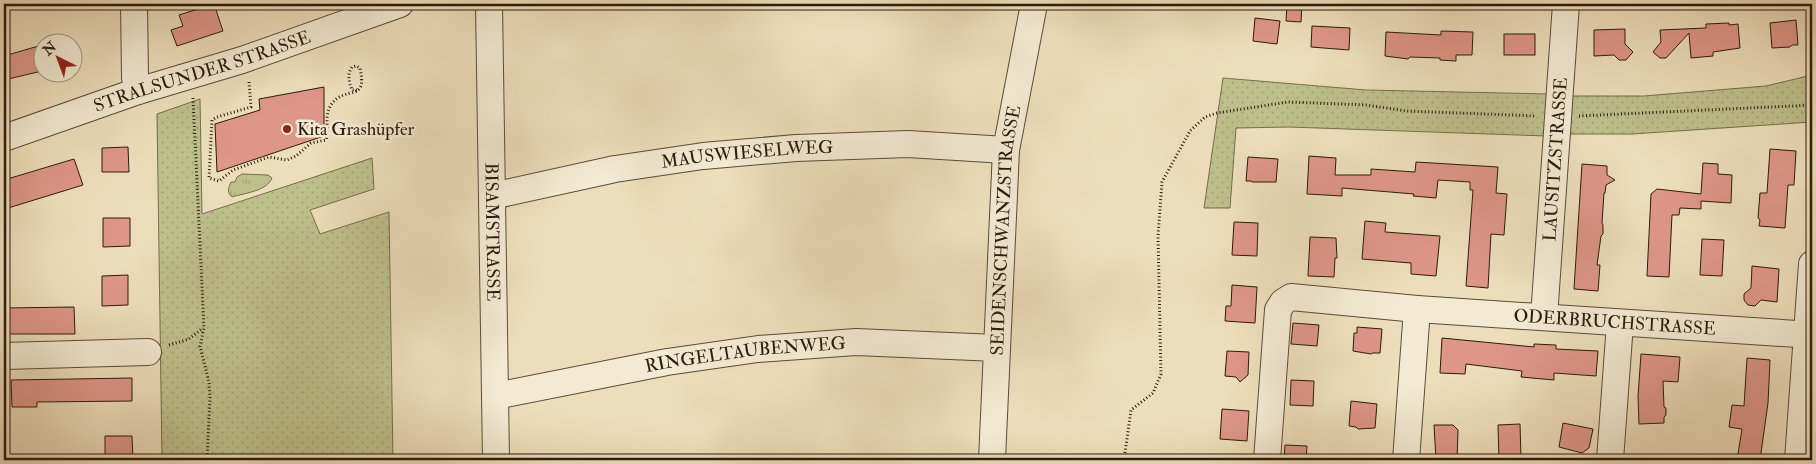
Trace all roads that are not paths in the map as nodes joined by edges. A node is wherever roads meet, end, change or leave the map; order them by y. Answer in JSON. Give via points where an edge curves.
{"nodes":[{"id":1,"x":134,"y":4,"type":"edge"},
{"id":2,"x":400,"y":4,"type":"edge"},
{"id":3,"x":489,"y":4,"type":"edge"},
{"id":4,"x":1034,"y":4,"type":"edge"},
{"id":5,"x":1566,"y":4,"type":"edge"},
{"id":6,"x":138,"y":91,"type":"junction"},
{"id":7,"x":4,"y":138,"type":"edge"},
{"id":8,"x":1006,"y":150,"type":"junction"},
{"id":9,"x":492,"y":196,"type":"junction"},
{"id":10,"x":1812,"y":264,"type":"edge"},
{"id":11,"x":1417,"y":309,"type":"junction"},
{"id":12,"x":1544,"y":317,"type":"junction"},
{"id":13,"x":1620,"y":323,"type":"junction"},
{"id":14,"x":1810,"y":334,"type":"edge"},
{"id":15,"x":997,"y":348,"type":"junction"},
{"id":16,"x":148,"y":352,"type":"road end"},
{"id":17,"x":4,"y":356,"type":"edge"},
{"id":18,"x":495,"y":396,"type":"junction"},
{"id":19,"x":496,"y":460,"type":"edge"},
{"id":20,"x":992,"y":460,"type":"edge"},
{"id":21,"x":1267,"y":460,"type":"edge"},
{"id":22,"x":1406,"y":460,"type":"edge"},
{"id":23,"x":1610,"y":460,"type":"edge"},
{"id":24,"x":1798,"y":460,"type":"edge"}],
"edges":[{"from":1,"to":6,"type":"street"},
{"from":2,"to":6,"type":"street","name":"STRALSUNDER STRASSE"},
{"from":3,"to":9,"type":"street","name":"BISAMSTRASSE"},
{"from":4,"to":8,"type":"street","name":"SEIDENSCHWANZSTRASSE"},
{"from":5,"to":12,"type":"street","name":"LAUSITZSTRASSE"},
{"from":6,"to":7,"type":"street","name":"STRALSUNDER STRASSE"},
{"from":8,"to":9,"type":"street","name":"MAUSWIESELWEG","via":[[908,144],[796,148],[703,156],[615,169]]},
{"from":8,"to":15,"type":"street","name":"SEIDENSCHWANZSTRASSE"},
{"from":9,"to":18,"type":"street","name":"BISAMSTRASSE"},
{"from":10,"to":14,"type":"street"},
{"from":11,"to":12,"type":"street","name":"ODERBRUCHSTRASSE"},
{"from":11,"to":21,"type":"street","name":"ODERBRUCHSTRASSE","via":[[1291,297],[1283,302],[1278,310]]},
{"from":11,"to":22,"type":"street"},
{"from":12,"to":13,"type":"street","name":"ODERBRUCHSTRASSE"},
{"from":13,"to":14,"type":"street","name":"ODERBRUCHSTRASSE"},
{"from":13,"to":23,"type":"street"},
{"from":14,"to":24,"type":"street"},
{"from":15,"to":18,"type":"street","name":"RINGELTAUBENWEG","via":[[856,342],[758,349],[667,362]]},
{"from":15,"to":20,"type":"street","name":"SEIDENSCHWANZSTRASSE"},
{"from":16,"to":17,"type":"street"},
{"from":18,"to":19,"type":"street","name":"BISAMSTRASSE"}]}
